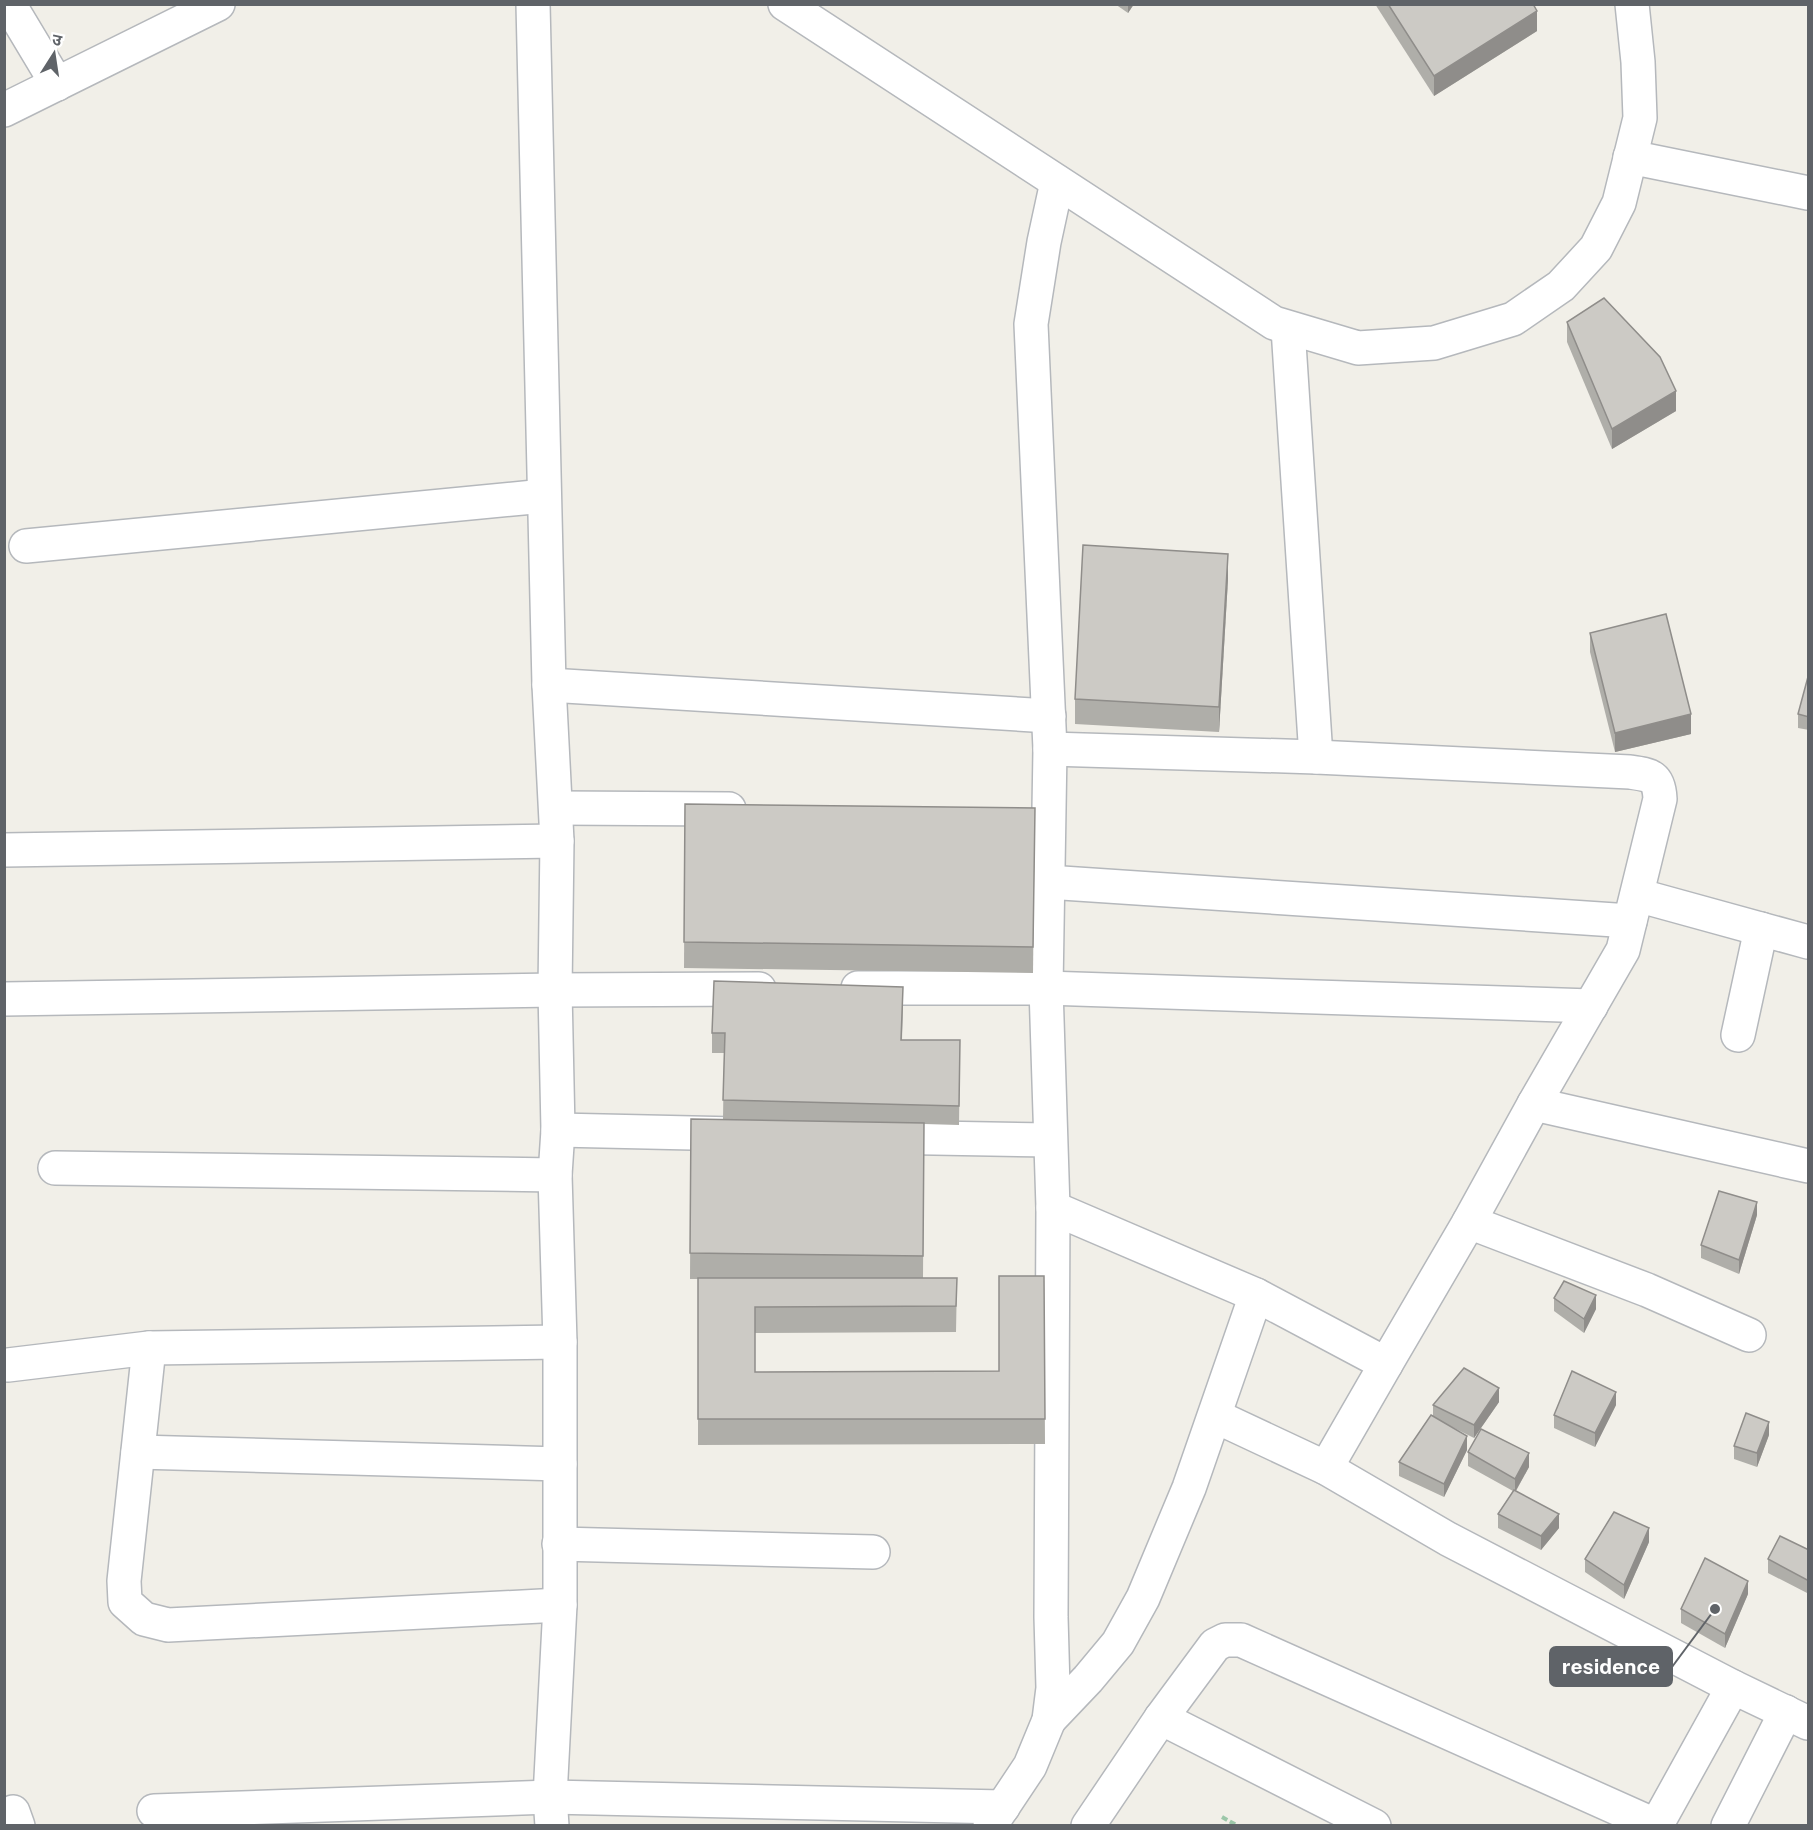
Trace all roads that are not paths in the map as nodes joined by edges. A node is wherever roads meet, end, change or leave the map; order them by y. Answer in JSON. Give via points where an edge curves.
{"nodes":[{"id":1,"x":9,"y":4,"type":"edge"},
{"id":2,"x":218,"y":4,"type":"edge"},
{"id":3,"x":533,"y":4,"type":"edge"},
{"id":4,"x":785,"y":4,"type":"edge"},
{"id":5,"x":1632,"y":4,"type":"edge"},
{"id":6,"x":57,"y":84,"type":"junction"},
{"id":7,"x":4,"y":110,"type":"edge"},
{"id":8,"x":1629,"y":158,"type":"junction"},
{"id":9,"x":1057,"y":182,"type":"junction"},
{"id":10,"x":1809,"y":194,"type":"edge"},
{"id":11,"x":1288,"y":328,"type":"junction"},
{"id":12,"x":544,"y":495,"type":"junction"},
{"id":13,"x":26,"y":546,"type":"dead end"},
{"id":14,"x":549,"y":685,"type":"junction"},
{"id":15,"x":1048,"y":716,"type":"junction"},
{"id":16,"x":1050,"y":749,"type":"junction"},
{"id":17,"x":1316,"y":757,"type":"junction"},
{"id":18,"x":557,"y":808,"type":"junction"},
{"id":19,"x":761,"y":809,"type":"edge"},
{"id":20,"x":557,"y":841,"type":"junction"},
{"id":21,"x":4,"y":850,"type":"edge"},
{"id":22,"x":1047,"y":882,"type":"junction"},
{"id":23,"x":1633,"y":908,"type":"junction"},
{"id":24,"x":1761,"y":929,"type":"junction"},
{"id":25,"x":1809,"y":942,"type":"edge"},
{"id":26,"x":1046,"y":988,"type":"junction"},
{"id":27,"x":783,"y":989,"type":"edge"},
{"id":28,"x":830,"y":989,"type":"edge"},
{"id":29,"x":555,"y":990,"type":"junction"},
{"id":30,"x":4,"y":999,"type":"edge"},
{"id":31,"x":1591,"y":1006,"type":"junction"},
{"id":32,"x":1738,"y":1035,"type":"dead end"},
{"id":33,"x":1534,"y":1104,"type":"junction"},
{"id":34,"x":558,"y":1130,"type":"junction"},
{"id":35,"x":762,"y":1134,"type":"edge"},
{"id":36,"x":846,"y":1136,"type":"edge"},
{"id":37,"x":1050,"y":1140,"type":"junction"},
{"id":38,"x":1809,"y":1166,"type":"edge"},
{"id":39,"x":55,"y":1168,"type":"dead end"},
{"id":40,"x":555,"y":1175,"type":"junction"},
{"id":41,"x":1053,"y":1208,"type":"junction"},
{"id":42,"x":1469,"y":1222,"type":"junction"},
{"id":43,"x":1256,"y":1295,"type":"junction"},
{"id":44,"x":1749,"y":1335,"type":"dead end"},
{"id":45,"x":560,"y":1342,"type":"junction"},
{"id":46,"x":149,"y":1348,"type":"junction"},
{"id":47,"x":1386,"y":1364,"type":"junction"},
{"id":48,"x":8,"y":1365,"type":"dead end"},
{"id":49,"x":1215,"y":1416,"type":"junction"},
{"id":50,"x":138,"y":1452,"type":"junction"},
{"id":51,"x":560,"y":1464,"type":"junction"},
{"id":52,"x":1326,"y":1468,"type":"junction"},
{"id":53,"x":560,"y":1544,"type":"junction"},
{"id":54,"x":873,"y":1552,"type":"dead end"},
{"id":55,"x":560,"y":1605,"type":"junction"},
{"id":56,"x":1733,"y":1687,"type":"junction"},
{"id":57,"x":1797,"y":1717,"type":"edge"},
{"id":58,"x":1161,"y":1718,"type":"junction"},
{"id":59,"x":1049,"y":1720,"type":"junction"},
{"id":60,"x":154,"y":1811,"type":"dead end"},
{"id":61,"x":551,"y":1811,"type":"edge"},
{"id":62,"x":996,"y":1816,"type":"edge"},
{"id":63,"x":1656,"y":1825,"type":"edge"},
{"id":64,"x":1088,"y":1826,"type":"edge"},
{"id":65,"x":1374,"y":1826,"type":"edge"},
{"id":66,"x":1728,"y":1826,"type":"edge"}],
"edges":[{"from":1,"to":6,"type":"street"},
{"from":2,"to":6,"type":"street"},
{"from":3,"to":12,"type":"street"},
{"from":4,"to":9,"type":"street"},
{"from":5,"to":8,"type":"street","via":[[1640,118]]},
{"from":6,"to":7,"type":"street"},
{"from":8,"to":10,"type":"street"},
{"from":8,"to":11,"type":"street","via":[[1619,203],[1596,248],[1561,286],[1513,319],[1434,343],[1358,348]]},
{"from":9,"to":11,"type":"street","via":[[1274,324]]},
{"from":9,"to":15,"type":"street","via":[[1031,324]]},
{"from":11,"to":17,"type":"street"},
{"from":12,"to":13,"type":"street"},
{"from":12,"to":14,"type":"street"},
{"from":14,"to":15,"type":"street"},
{"from":14,"to":18,"type":"street"},
{"from":15,"to":16,"type":"street"},
{"from":16,"to":17,"type":"street"},
{"from":16,"to":22,"type":"street","via":[[1037,811]]},
{"from":17,"to":23,"type":"street","via":[[1646,774],[1656,779],[1660,799]]},
{"from":18,"to":19,"type":"street"},
{"from":18,"to":20,"type":"street"},
{"from":20,"to":21,"type":"street"},
{"from":20,"to":29,"type":"street"},
{"from":22,"to":23,"type":"street"},
{"from":22,"to":26,"type":"street"},
{"from":23,"to":24,"type":"street"},
{"from":23,"to":31,"type":"street","via":[[1623,950]]},
{"from":24,"to":25,"type":"street"},
{"from":24,"to":32,"type":"street"},
{"from":26,"to":28,"type":"street"},
{"from":26,"to":31,"type":"street"},
{"from":26,"to":37,"type":"street"},
{"from":27,"to":29,"type":"street"},
{"from":29,"to":30,"type":"street"},
{"from":29,"to":34,"type":"street"},
{"from":31,"to":33,"type":"street"},
{"from":33,"to":38,"type":"street"},
{"from":33,"to":42,"type":"street"},
{"from":34,"to":35,"type":"street"},
{"from":34,"to":40,"type":"street"},
{"from":36,"to":37,"type":"street"},
{"from":37,"to":41,"type":"street"},
{"from":39,"to":40,"type":"street"},
{"from":40,"to":45,"type":"street"},
{"from":41,"to":43,"type":"street"},
{"from":41,"to":59,"type":"street","via":[[1053,1688]]},
{"from":42,"to":44,"type":"street","via":[[1647,1290]]},
{"from":42,"to":47,"type":"street"},
{"from":43,"to":47,"type":"street"},
{"from":43,"to":49,"type":"street"},
{"from":45,"to":46,"type":"street"},
{"from":45,"to":51,"type":"street"},
{"from":46,"to":48,"type":"street"},
{"from":46,"to":50,"type":"street"},
{"from":47,"to":52,"type":"street"},
{"from":49,"to":52,"type":"street"},
{"from":49,"to":59,"type":"street","via":[[1143,1598],[1118,1642]]},
{"from":50,"to":51,"type":"street"},
{"from":50,"to":55,"type":"street","via":[[124,1581],[125,1602],[144,1619],[168,1625]]},
{"from":51,"to":53,"type":"street"},
{"from":52,"to":56,"type":"street","via":[[1448,1539]]},
{"from":53,"to":54,"type":"street"},
{"from":53,"to":55,"type":"street"},
{"from":55,"to":61,"type":"street"},
{"from":56,"to":57,"type":"street"},
{"from":56,"to":63,"type":"street"},
{"from":57,"to":66,"type":"street"},
{"from":58,"to":63,"type":"street","via":[[1215,1645],[1225,1640],[1241,1640]]},
{"from":58,"to":64,"type":"street"},
{"from":58,"to":65,"type":"street"},
{"from":59,"to":62,"type":"street","via":[[1030,1766]]},
{"from":60,"to":61,"type":"street"},
{"from":61,"to":62,"type":"street"}]}
